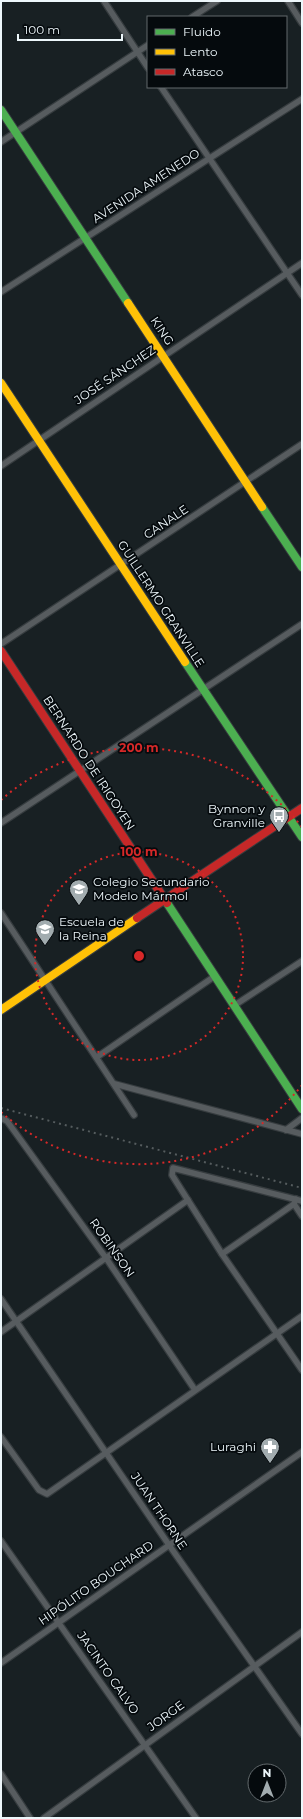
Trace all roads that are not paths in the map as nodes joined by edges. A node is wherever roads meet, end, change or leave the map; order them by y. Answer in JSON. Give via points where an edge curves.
{"nodes":[{"id":1,"x":104,"y":1,"type":"edge"},
{"id":2,"x":217,"y":1,"type":"edge"},
{"id":3,"x":288,"y":1,"type":"edge"},
{"id":4,"x":194,"y":16,"type":"edge"},
{"id":5,"x":302,"y":23,"type":"edge"},
{"id":6,"x":147,"y":46,"type":"edge"},
{"id":7,"x":137,"y":52,"type":"junction"},
{"id":8,"x":147,"y":67,"type":"edge"},
{"id":9,"x":162,"y":88,"type":"edge"},
{"id":10,"x":302,"y":99,"type":"edge"},
{"id":11,"x":1,"y":110,"type":"edge"},
{"id":12,"x":16,"y":132,"type":"junction"},
{"id":13,"x":1,"y":142,"type":"edge"},
{"id":14,"x":210,"y":158,"type":"junction"},
{"id":15,"x":86,"y":238,"type":"junction"},
{"id":16,"x":302,"y":263,"type":"edge"},
{"id":17,"x":288,"y":273,"type":"junction"},
{"id":18,"x":1,"y":292,"type":"edge"},
{"id":19,"x":302,"y":295,"type":"edge"},
{"id":20,"x":164,"y":356,"type":"junction"},
{"id":21,"x":1,"y":383,"type":"edge"},
{"id":22,"x":40,"y":440,"type":"junction"},
{"id":23,"x":302,"y":444,"type":"edge"},
{"id":24,"x":1,"y":466,"type":"edge"},
{"id":25,"x":246,"y":482,"type":"junction"},
{"id":26,"x":120,"y":565,"type":"junction"},
{"id":27,"x":302,"y":566,"type":"edge"},
{"id":28,"x":302,"y":624,"type":"edge"},
{"id":29,"x":1,"y":644,"type":"edge"},
{"id":30,"x":1,"y":651,"type":"edge"},
{"id":31,"x":203,"y":690,"type":"junction"},
{"id":32,"x":80,"y":770,"type":"junction"},
{"id":33,"x":302,"y":808,"type":"edge"},
{"id":34,"x":288,"y":817,"type":"junction"},
{"id":35,"x":1,"y":823,"type":"edge"},
{"id":36,"x":302,"y":837,"type":"edge"},
{"id":37,"x":165,"y":900,"type":"junction"},
{"id":38,"x":1,"y":913,"type":"edge"},
{"id":39,"x":302,"y":961,"type":"edge"},
{"id":40,"x":215,"y":976,"type":"junction"},
{"id":41,"x":46,"y":980,"type":"junction"},
{"id":42,"x":235,"y":1005,"type":"junction"},
{"id":43,"x":1,"y":1010,"type":"edge"},
{"id":44,"x":97,"y":1057,"type":"junction"},
{"id":45,"x":115,"y":1084,"type":"junction"},
{"id":46,"x":302,"y":1109,"type":"edge"},
{"id":47,"x":134,"y":1115,"type":"dead end"},
{"id":48,"x":1,"y":1118,"type":"edge"},
{"id":49,"x":302,"y":1118,"type":"edge"},
{"id":50,"x":286,"y":1130,"type":"junction"},
{"id":51,"x":302,"y":1134,"type":"edge"},
{"id":52,"x":188,"y":1200,"type":"junction"},
{"id":53,"x":297,"y":1201,"type":"edge"},
{"id":54,"x":302,"y":1216,"type":"edge"},
{"id":55,"x":222,"y":1254,"type":"junction"},
{"id":56,"x":106,"y":1258,"type":"junction"},
{"id":57,"x":1,"y":1299,"type":"edge"},
{"id":58,"x":302,"y":1316,"type":"edge"},
{"id":59,"x":16,"y":1321,"type":"junction"},
{"id":60,"x":1,"y":1332,"type":"edge"},
{"id":61,"x":276,"y":1334,"type":"junction"},
{"id":62,"x":302,"y":1370,"type":"edge"},
{"id":63,"x":195,"y":1390,"type":"junction"},
{"id":64,"x":1,"y":1437,"type":"edge"},
{"id":65,"x":302,"y":1452,"type":"edge"},
{"id":66,"x":107,"y":1453,"type":"junction"},
{"id":67,"x":1,"y":1541,"type":"edge"},
{"id":68,"x":169,"y":1545,"type":"junction"},
{"id":69,"x":60,"y":1622,"type":"junction"},
{"id":70,"x":302,"y":1632,"type":"edge"},
{"id":71,"x":1,"y":1663,"type":"edge"},
{"id":72,"x":254,"y":1666,"type":"junction"},
{"id":73,"x":302,"y":1734,"type":"edge"},
{"id":74,"x":144,"y":1745,"type":"junction"},
{"id":75,"x":1,"y":1774,"type":"edge"},
{"id":76,"x":30,"y":1818,"type":"edge"},
{"id":77,"x":44,"y":1818,"type":"edge"},
{"id":78,"x":196,"y":1818,"type":"edge"}],
"edges":[{"from":1,"to":7,"type":"street"},
{"from":2,"to":4,"type":"street"},
{"from":3,"to":5,"type":"street"},
{"from":6,"to":7,"type":"street"},
{"from":7,"to":8,"type":"street"},
{"from":7,"to":12,"type":"street"},
{"from":9,"to":14,"type":"street"},
{"from":10,"to":14,"type":"street","name":"AVENIDA AMENEDO"},
{"from":11,"to":12,"type":"street","name":"KING"},
{"from":12,"to":13,"type":"street"},
{"from":12,"to":15,"type":"street","name":"KING"},
{"from":14,"to":15,"type":"street","name":"AVENIDA AMENEDO"},
{"from":14,"to":17,"type":"street"},
{"from":15,"to":18,"type":"street","name":"AVENIDA AMENEDO"},
{"from":15,"to":20,"type":"street","name":"KING"},
{"from":16,"to":17,"type":"street","name":"JOSÉ SÁNCHEZ"},
{"from":17,"to":19,"type":"street"},
{"from":17,"to":20,"type":"street","name":"JOSÉ SÁNCHEZ"},
{"from":20,"to":22,"type":"street","name":"JOSÉ SÁNCHEZ"},
{"from":20,"to":25,"type":"street","name":"KING"},
{"from":21,"to":22,"type":"street","name":"GUILLERMO GRANVILLE"},
{"from":22,"to":24,"type":"street","name":"JOSÉ SÁNCHEZ"},
{"from":22,"to":26,"type":"street","name":"GUILLERMO GRANVILLE"},
{"from":23,"to":25,"type":"street","name":"CANALE"},
{"from":25,"to":26,"type":"street","name":"CANALE"},
{"from":25,"to":27,"type":"street","name":"KING"},
{"from":26,"to":29,"type":"street","name":"CANALE"},
{"from":26,"to":31,"type":"street","name":"GUILLERMO GRANVILLE"},
{"from":28,"to":31,"type":"street"},
{"from":30,"to":32,"type":"street","name":"BERNARDO DE IRIGOYEN"},
{"from":31,"to":32,"type":"street"},
{"from":31,"to":34,"type":"street","name":"GUILLERMO GRANVILLE"},
{"from":32,"to":35,"type":"street"},
{"from":32,"to":37,"type":"street","name":"BERNARDO DE IRIGOYEN"},
{"from":33,"to":34,"type":"street"},
{"from":34,"to":36,"type":"street","name":"GUILLERMO GRANVILLE"},
{"from":34,"to":37,"type":"street"},
{"from":37,"to":40,"type":"street","name":"BERNARDO DE IRIGOYEN"},
{"from":37,"to":41,"type":"street"},
{"from":38,"to":41,"type":"street"},
{"from":39,"to":42,"type":"street"},
{"from":40,"to":42,"type":"street","name":"BERNARDO DE IRIGOYEN"},
{"from":40,"to":44,"type":"street"},
{"from":41,"to":43,"type":"street"},
{"from":41,"to":44,"type":"street"},
{"from":42,"to":46,"type":"street","name":"BERNARDO DE IRIGOYEN"},
{"from":44,"to":45,"type":"street"},
{"from":45,"to":47,"type":"street"},
{"from":45,"to":50,"type":"street"},
{"from":48,"to":56,"type":"street","name":"ROBINSON","via":[[7,1121]]},
{"from":49,"to":50,"type":"street"},
{"from":50,"to":51,"type":"street"},
{"from":52,"to":53,"type":"street","via":[[172,1175],[172,1168]]},
{"from":52,"to":55,"type":"street"},
{"from":52,"to":56,"type":"street"},
{"from":53,"to":54,"type":"street"},
{"from":53,"to":55,"type":"street"},
{"from":55,"to":61,"type":"street"},
{"from":56,"to":59,"type":"street"},
{"from":56,"to":63,"type":"street","name":"ROBINSON"},
{"from":57,"to":59,"type":"street","name":"JUAN THORNE"},
{"from":58,"to":61,"type":"street"},
{"from":59,"to":60,"type":"street"},
{"from":59,"to":66,"type":"street","name":"JUAN THORNE"},
{"from":61,"to":62,"type":"street"},
{"from":61,"to":63,"type":"street"},
{"from":63,"to":66,"type":"street"},
{"from":64,"to":66,"type":"street","via":[[39,1490],[47,1494]]},
{"from":65,"to":68,"type":"street","name":"HIPÓLITO BOUCHARD"},
{"from":66,"to":68,"type":"street","name":"JUAN THORNE"},
{"from":67,"to":69,"type":"street","name":"JACINTO CALVO"},
{"from":68,"to":69,"type":"street","name":"HIPÓLITO BOUCHARD"},
{"from":68,"to":72,"type":"street","name":"JUAN THORNE"},
{"from":69,"to":71,"type":"street","name":"HIPÓLITO BOUCHARD"},
{"from":69,"to":74,"type":"street","name":"JACINTO CALVO"},
{"from":70,"to":72,"type":"street","name":"JORGE"},
{"from":72,"to":73,"type":"street","name":"JUAN THORNE"},
{"from":72,"to":74,"type":"street","name":"JORGE"},
{"from":74,"to":77,"type":"street","name":"JORGE"},
{"from":74,"to":78,"type":"street","name":"JACINTO CALVO"},
{"from":75,"to":76,"type":"street"}]}
